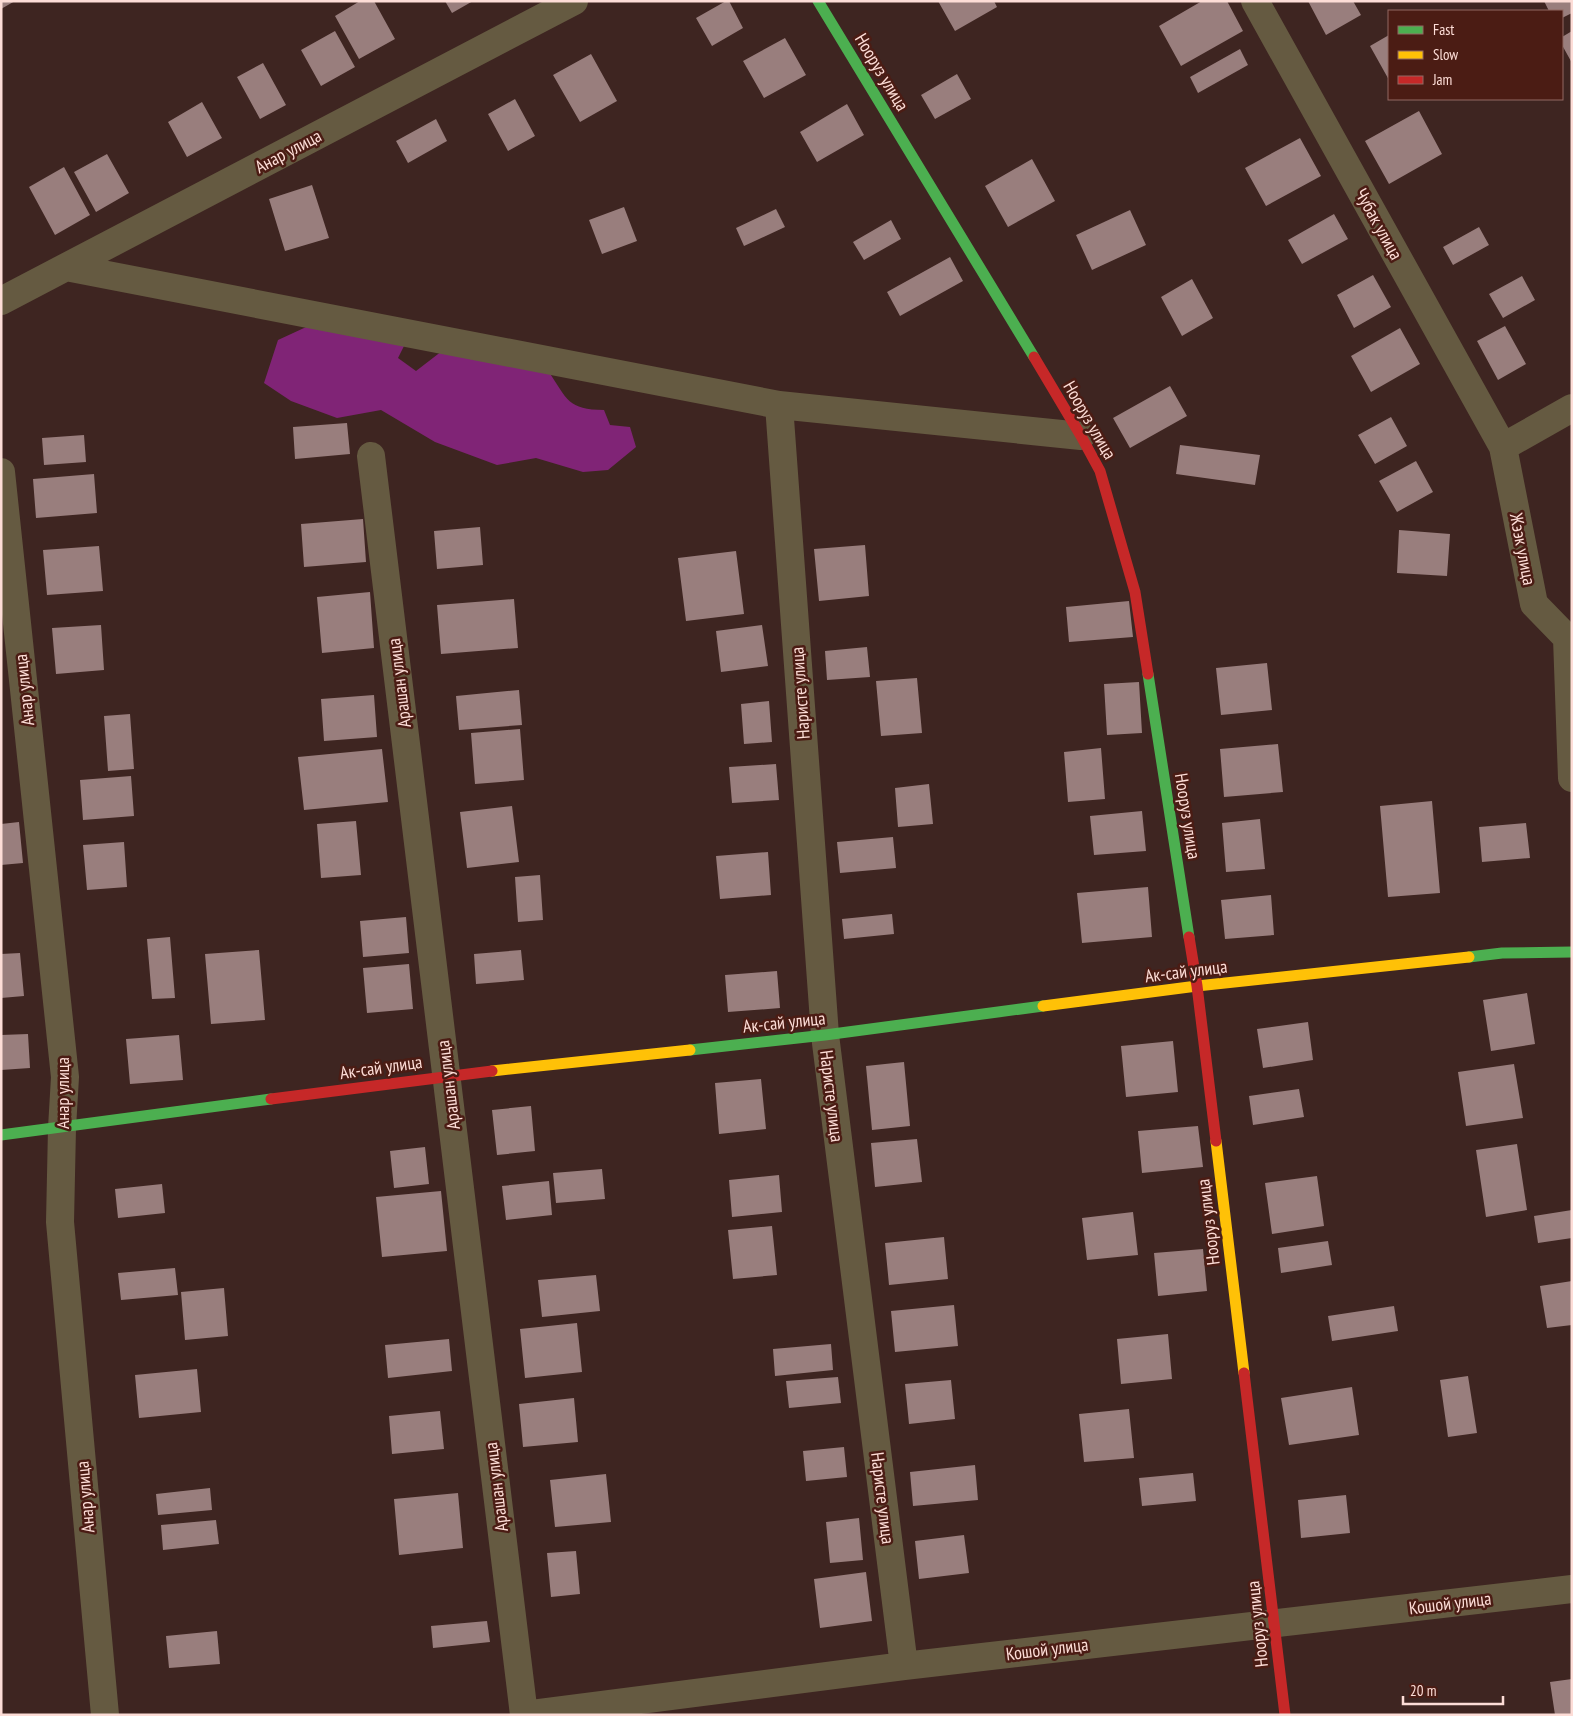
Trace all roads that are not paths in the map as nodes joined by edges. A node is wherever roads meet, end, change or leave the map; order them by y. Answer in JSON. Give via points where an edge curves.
{"nodes":[{"id":1,"x":574,"y":1,"type":"edge"},
{"id":2,"x":818,"y":1,"type":"edge"},
{"id":3,"x":1255,"y":1,"type":"edge"},
{"id":4,"x":66,"y":267,"type":"junction"},
{"id":5,"x":1,"y":301,"type":"edge"},
{"id":6,"x":779,"y":405,"type":"junction"},
{"id":7,"x":1572,"y":408,"type":"edge"},
{"id":8,"x":1081,"y":436,"type":"junction"},
{"id":9,"x":1503,"y":447,"type":"junction"},
{"id":10,"x":371,"y":456,"type":"dead end"},
{"id":11,"x":1,"y":472,"type":"edge"},
{"id":12,"x":1570,"y":638,"type":"edge"},
{"id":13,"x":1572,"y":778,"type":"edge"},
{"id":14,"x":1572,"y":952,"type":"edge"},
{"id":15,"x":1197,"y":986,"type":"junction"},
{"id":16,"x":825,"y":1035,"type":"junction"},
{"id":17,"x":447,"y":1076,"type":"junction"},
{"id":18,"x":62,"y":1128,"type":"junction"},
{"id":19,"x":1,"y":1135,"type":"edge"},
{"id":20,"x":1572,"y":1589,"type":"edge"},
{"id":21,"x":1275,"y":1623,"type":"junction"},
{"id":22,"x":904,"y":1666,"type":"junction"},
{"id":23,"x":105,"y":1715,"type":"edge"},
{"id":24,"x":524,"y":1715,"type":"edge"},
{"id":25,"x":1285,"y":1715,"type":"edge"}],
"edges":[{"from":1,"to":4,"type":"street","name":"Анар улица"},
{"from":2,"to":8,"type":"street","name":"Нооруз улица"},
{"from":3,"to":9,"type":"street","name":"Чубак улица"},
{"from":4,"to":5,"type":"street","name":"Анар улица"},
{"from":4,"to":6,"type":"street"},
{"from":6,"to":8,"type":"street"},
{"from":6,"to":16,"type":"street","name":"Наристе улица"},
{"from":7,"to":9,"type":"street"},
{"from":8,"to":15,"type":"street","name":"Нооруз улица","via":[[1100,471],[1136,592]]},
{"from":9,"to":12,"type":"street","name":"Жээк улица","via":[[1534,604]]},
{"from":10,"to":17,"type":"street","name":"Арашан улица"},
{"from":11,"to":18,"type":"street","name":"Анар улица","via":[[66,1077]]},
{"from":12,"to":13,"type":"street","name":"Жээк улица"},
{"from":14,"to":15,"type":"street","name":"Ак-сай улица","via":[[1502,953]]},
{"from":15,"to":16,"type":"street","name":"Ак-сай улица"},
{"from":15,"to":21,"type":"street","name":"Нооруз улица"},
{"from":16,"to":17,"type":"street","name":"Ак-сай улица"},
{"from":16,"to":22,"type":"street","name":"Наристе улица"},
{"from":17,"to":18,"type":"street","name":"Ак-сай улица"},
{"from":17,"to":24,"type":"street","name":"Арашан улица"},
{"from":18,"to":19,"type":"street","name":"Ак-сай улица"},
{"from":18,"to":23,"type":"street","name":"Анар улица","via":[[60,1222]]},
{"from":20,"to":21,"type":"street","name":"Кошой улица"},
{"from":21,"to":22,"type":"street","name":"Кошой улица"},
{"from":21,"to":25,"type":"street","name":"Нооруз улица"},
{"from":22,"to":24,"type":"street","name":"Кошой улица"}]}
